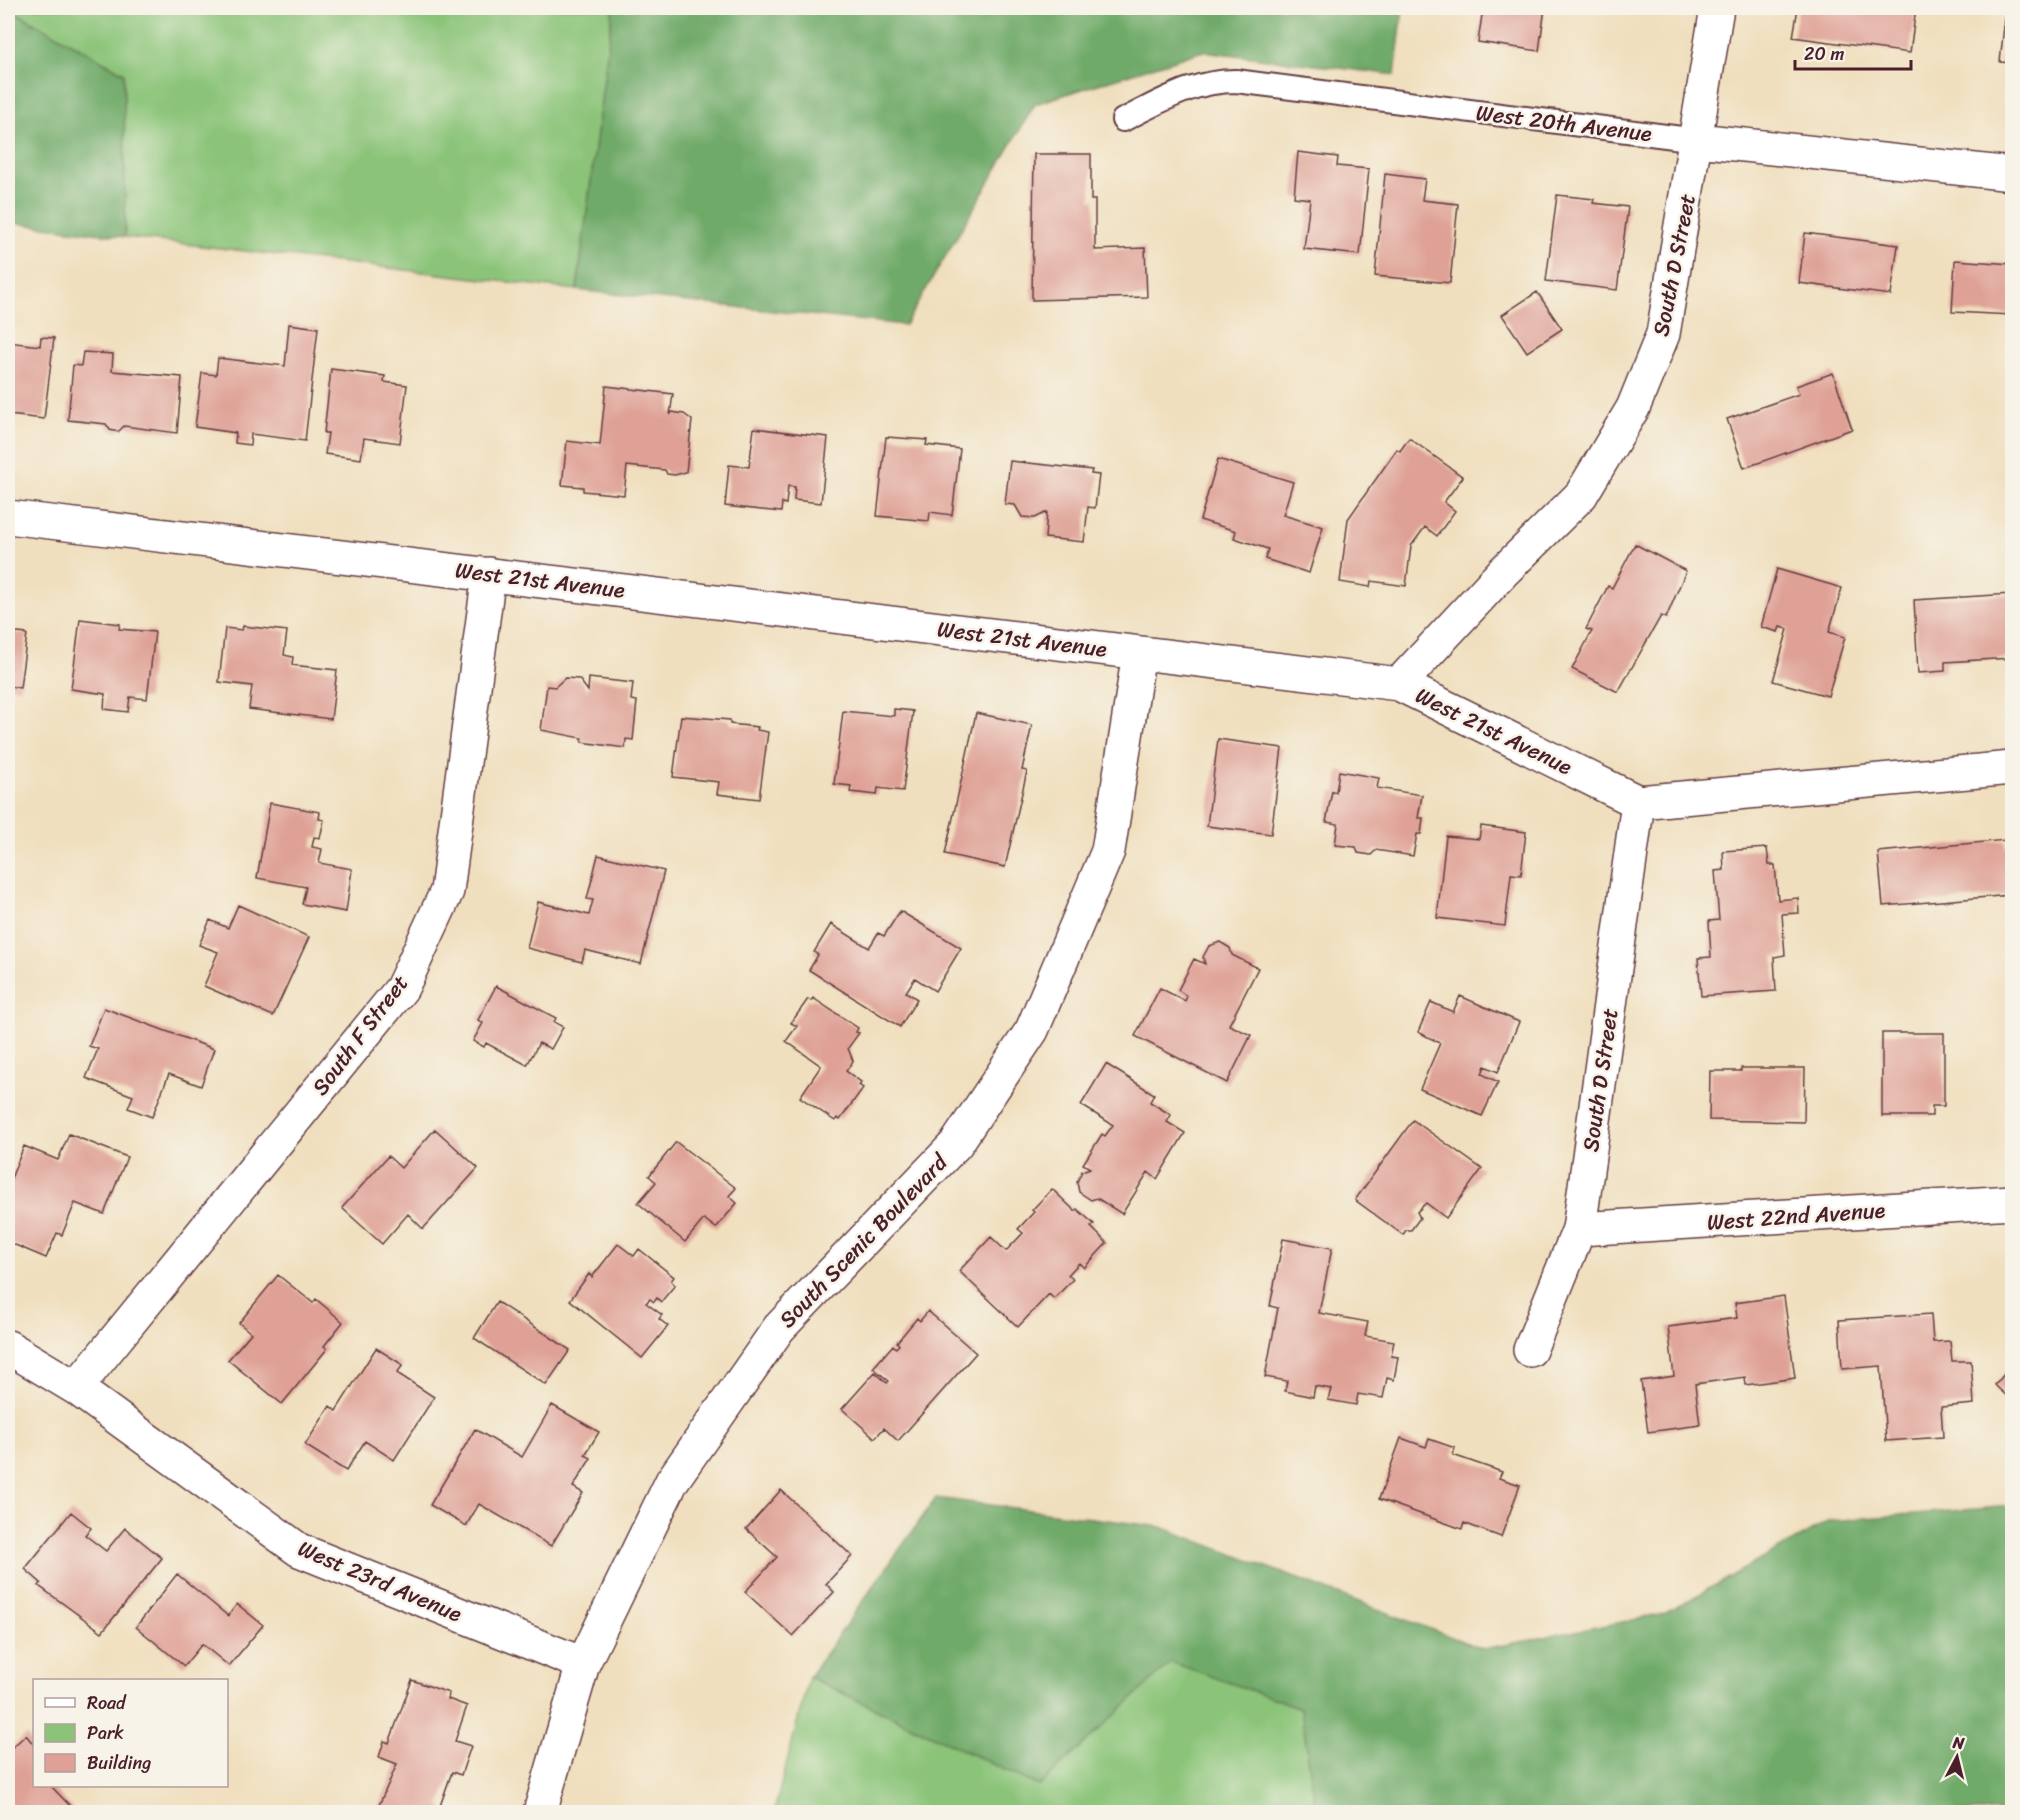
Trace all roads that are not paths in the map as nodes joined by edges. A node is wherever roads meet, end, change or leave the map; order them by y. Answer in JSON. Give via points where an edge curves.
{"nodes":[{"id":1,"x":1717,"y":8,"type":"edge"},
{"id":2,"x":1123,"y":120,"type":"dead end"},
{"id":3,"x":1697,"y":140,"type":"junction"},
{"id":4,"x":2013,"y":174,"type":"edge"},
{"id":5,"x":8,"y":517,"type":"edge"},
{"id":6,"x":489,"y":574,"type":"junction"},
{"id":7,"x":1139,"y":653,"type":"junction"},
{"id":8,"x":1399,"y":684,"type":"junction"},
{"id":9,"x":2013,"y":768,"type":"edge"},
{"id":10,"x":1638,"y":802,"type":"junction"},
{"id":11,"x":2013,"y":1202,"type":"edge"},
{"id":12,"x":1579,"y":1229,"type":"junction"},
{"id":13,"x":8,"y":1347,"type":"edge"},
{"id":14,"x":1530,"y":1350,"type":"dead end"},
{"id":15,"x":75,"y":1388,"type":"junction"},
{"id":16,"x":583,"y":1664,"type":"junction"},
{"id":17,"x":540,"y":1812,"type":"edge"}],
"edges":[{"from":1,"to":3,"type":"street","name":"South D Street"},
{"from":2,"to":3,"type":"lane","name":"West 20th Avenue","via":[[1191,87],[1236,81]]},
{"from":3,"to":4,"type":"street","name":"West 20th Avenue"},
{"from":3,"to":8,"type":"street","name":"South D Street","via":[[1663,334],[1633,408],[1581,495]]},
{"from":5,"to":6,"type":"street","name":"West 21st Avenue"},
{"from":6,"to":7,"type":"street","name":"West 21st Avenue"},
{"from":6,"to":15,"type":"street","name":"South F Street","via":[[447,891],[402,988]]},
{"from":7,"to":8,"type":"street","name":"West 21st Avenue"},
{"from":7,"to":16,"type":"street","name":"South Scenic Boulevard","via":[[1108,852],[1032,1030],[956,1144],[779,1328],[672,1481]]},
{"from":8,"to":10,"type":"street","name":"West 21st Avenue"},
{"from":9,"to":10,"type":"street"},
{"from":10,"to":12,"type":"street","name":"South D Street"},
{"from":11,"to":12,"type":"street","name":"West 22nd Avenue"},
{"from":12,"to":14,"type":"street","name":"South D Street"},
{"from":13,"to":15,"type":"street","name":"West 23rd Avenue"},
{"from":15,"to":16,"type":"street","name":"West 23rd Avenue","via":[[299,1550]]},
{"from":16,"to":17,"type":"street","name":"South Scenic Boulevard"}]}
